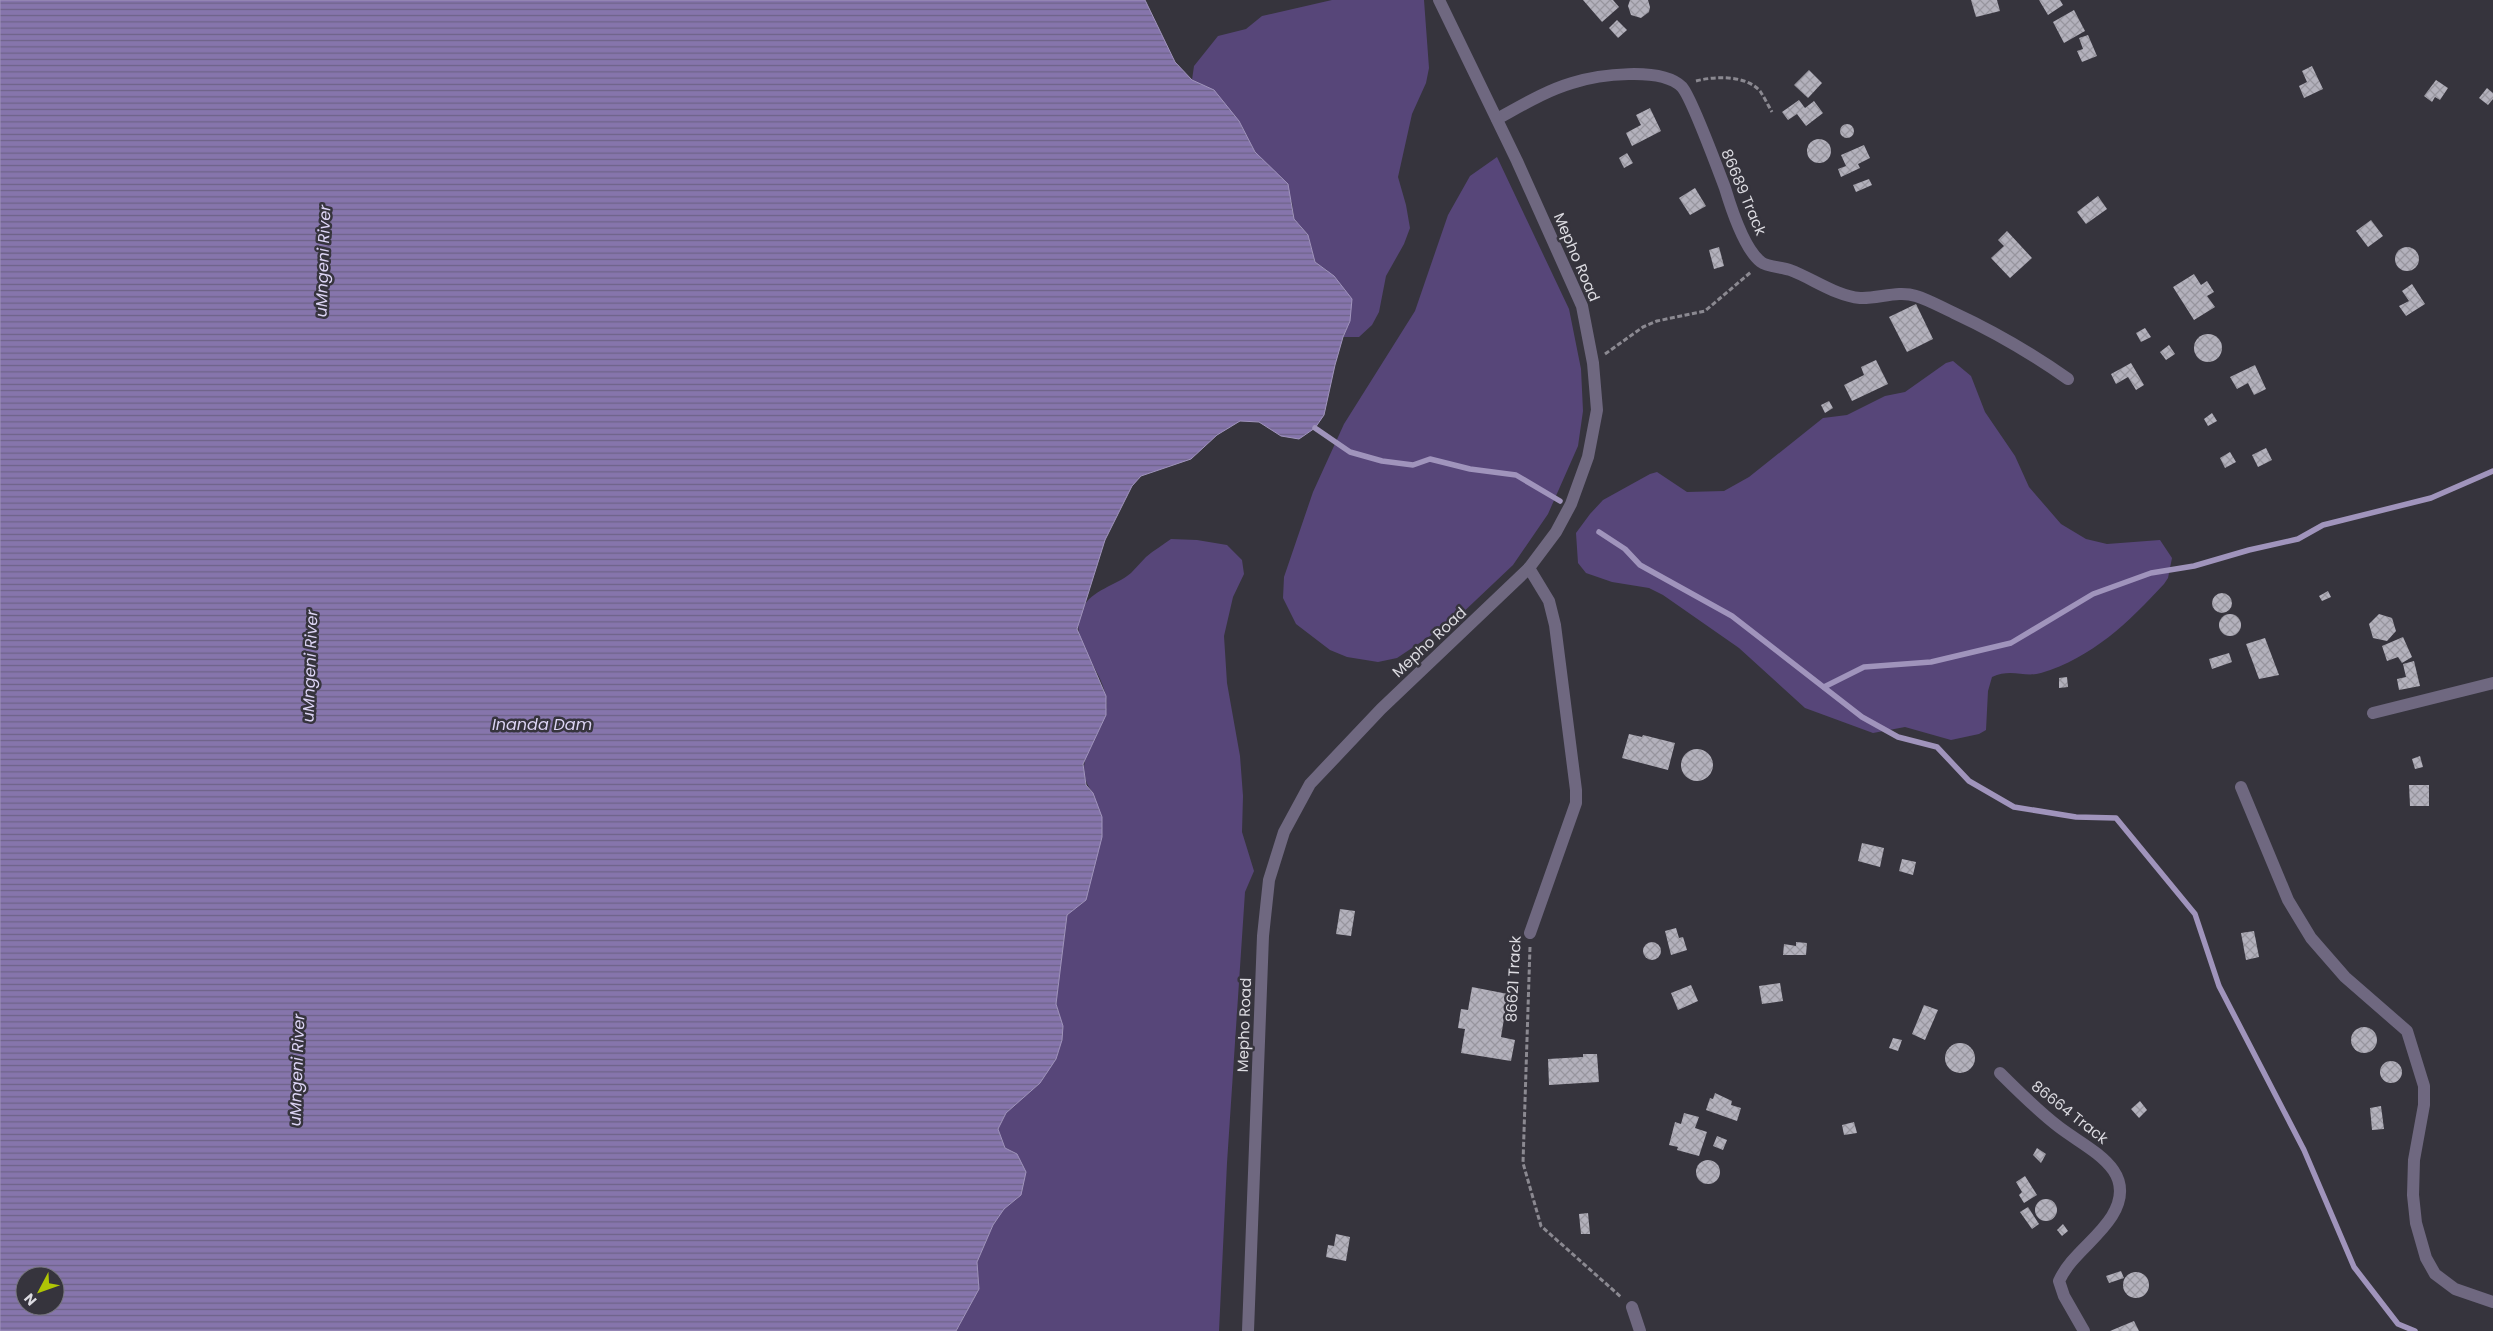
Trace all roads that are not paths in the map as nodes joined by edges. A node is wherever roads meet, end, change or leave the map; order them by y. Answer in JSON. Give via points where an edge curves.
{"nodes":[{"id":1,"x":1439,"y":0,"type":"edge"},
{"id":2,"x":1497,"y":119,"type":"junction"},
{"id":3,"x":2068,"y":379,"type":"dead end"},
{"id":4,"x":1529,"y":568,"type":"junction"},
{"id":5,"x":2493,"y":683,"type":"edge"},
{"id":6,"x":2374,"y":713,"type":"dead end"},
{"id":7,"x":2241,"y":787,"type":"dead end"},
{"id":8,"x":1530,"y":933,"type":"road end"},
{"id":9,"x":2000,"y":1073,"type":"dead end"},
{"id":10,"x":2493,"y":1302,"type":"edge"},
{"id":11,"x":1632,"y":1307,"type":"road end"},
{"id":12,"x":1248,"y":1331,"type":"edge"},
{"id":13,"x":1640,"y":1331,"type":"edge"},
{"id":14,"x":2084,"y":1331,"type":"edge"}],
"edges":[{"from":1,"to":2,"type":"street","name":"Mepho Road"},
{"from":2,"to":3,"type":"street","name":"86689 Track","via":[[1572,83],[1612,75],[1650,75],[1669,80],[1682,87],[1734,216],[1761,263],[1796,273],[1857,298],[1914,295],[1994,332]]},
{"from":2,"to":4,"type":"street","name":"Mepho Road","via":[[1582,306],[1593,363],[1597,410],[1588,457],[1571,504],[1556,532]]},
{"from":4,"to":8,"type":"street","name":"86621 Track","via":[[1549,601],[1555,625],[1576,790],[1576,803]]},
{"from":4,"to":12,"type":"street","name":"Mepho Road","via":[[1381,708],[1310,784],[1284,832],[1269,880],[1263,936]]},
{"from":5,"to":6,"type":"street"},
{"from":7,"to":10,"type":"street","via":[[2288,900],[2311,938],[2345,977],[2407,1031],[2424,1086],[2424,1105],[2414,1160],[2413,1195],[2416,1223],[2426,1258],[2436,1274],[2454,1289]]},
{"from":9,"to":14,"type":"street","name":"86664 Track","via":[[2060,1128],[2109,1164],[2118,1181],[2120,1198],[2111,1217],[2070,1262],[2059,1281]]},
{"from":11,"to":13,"type":"street"}]}
